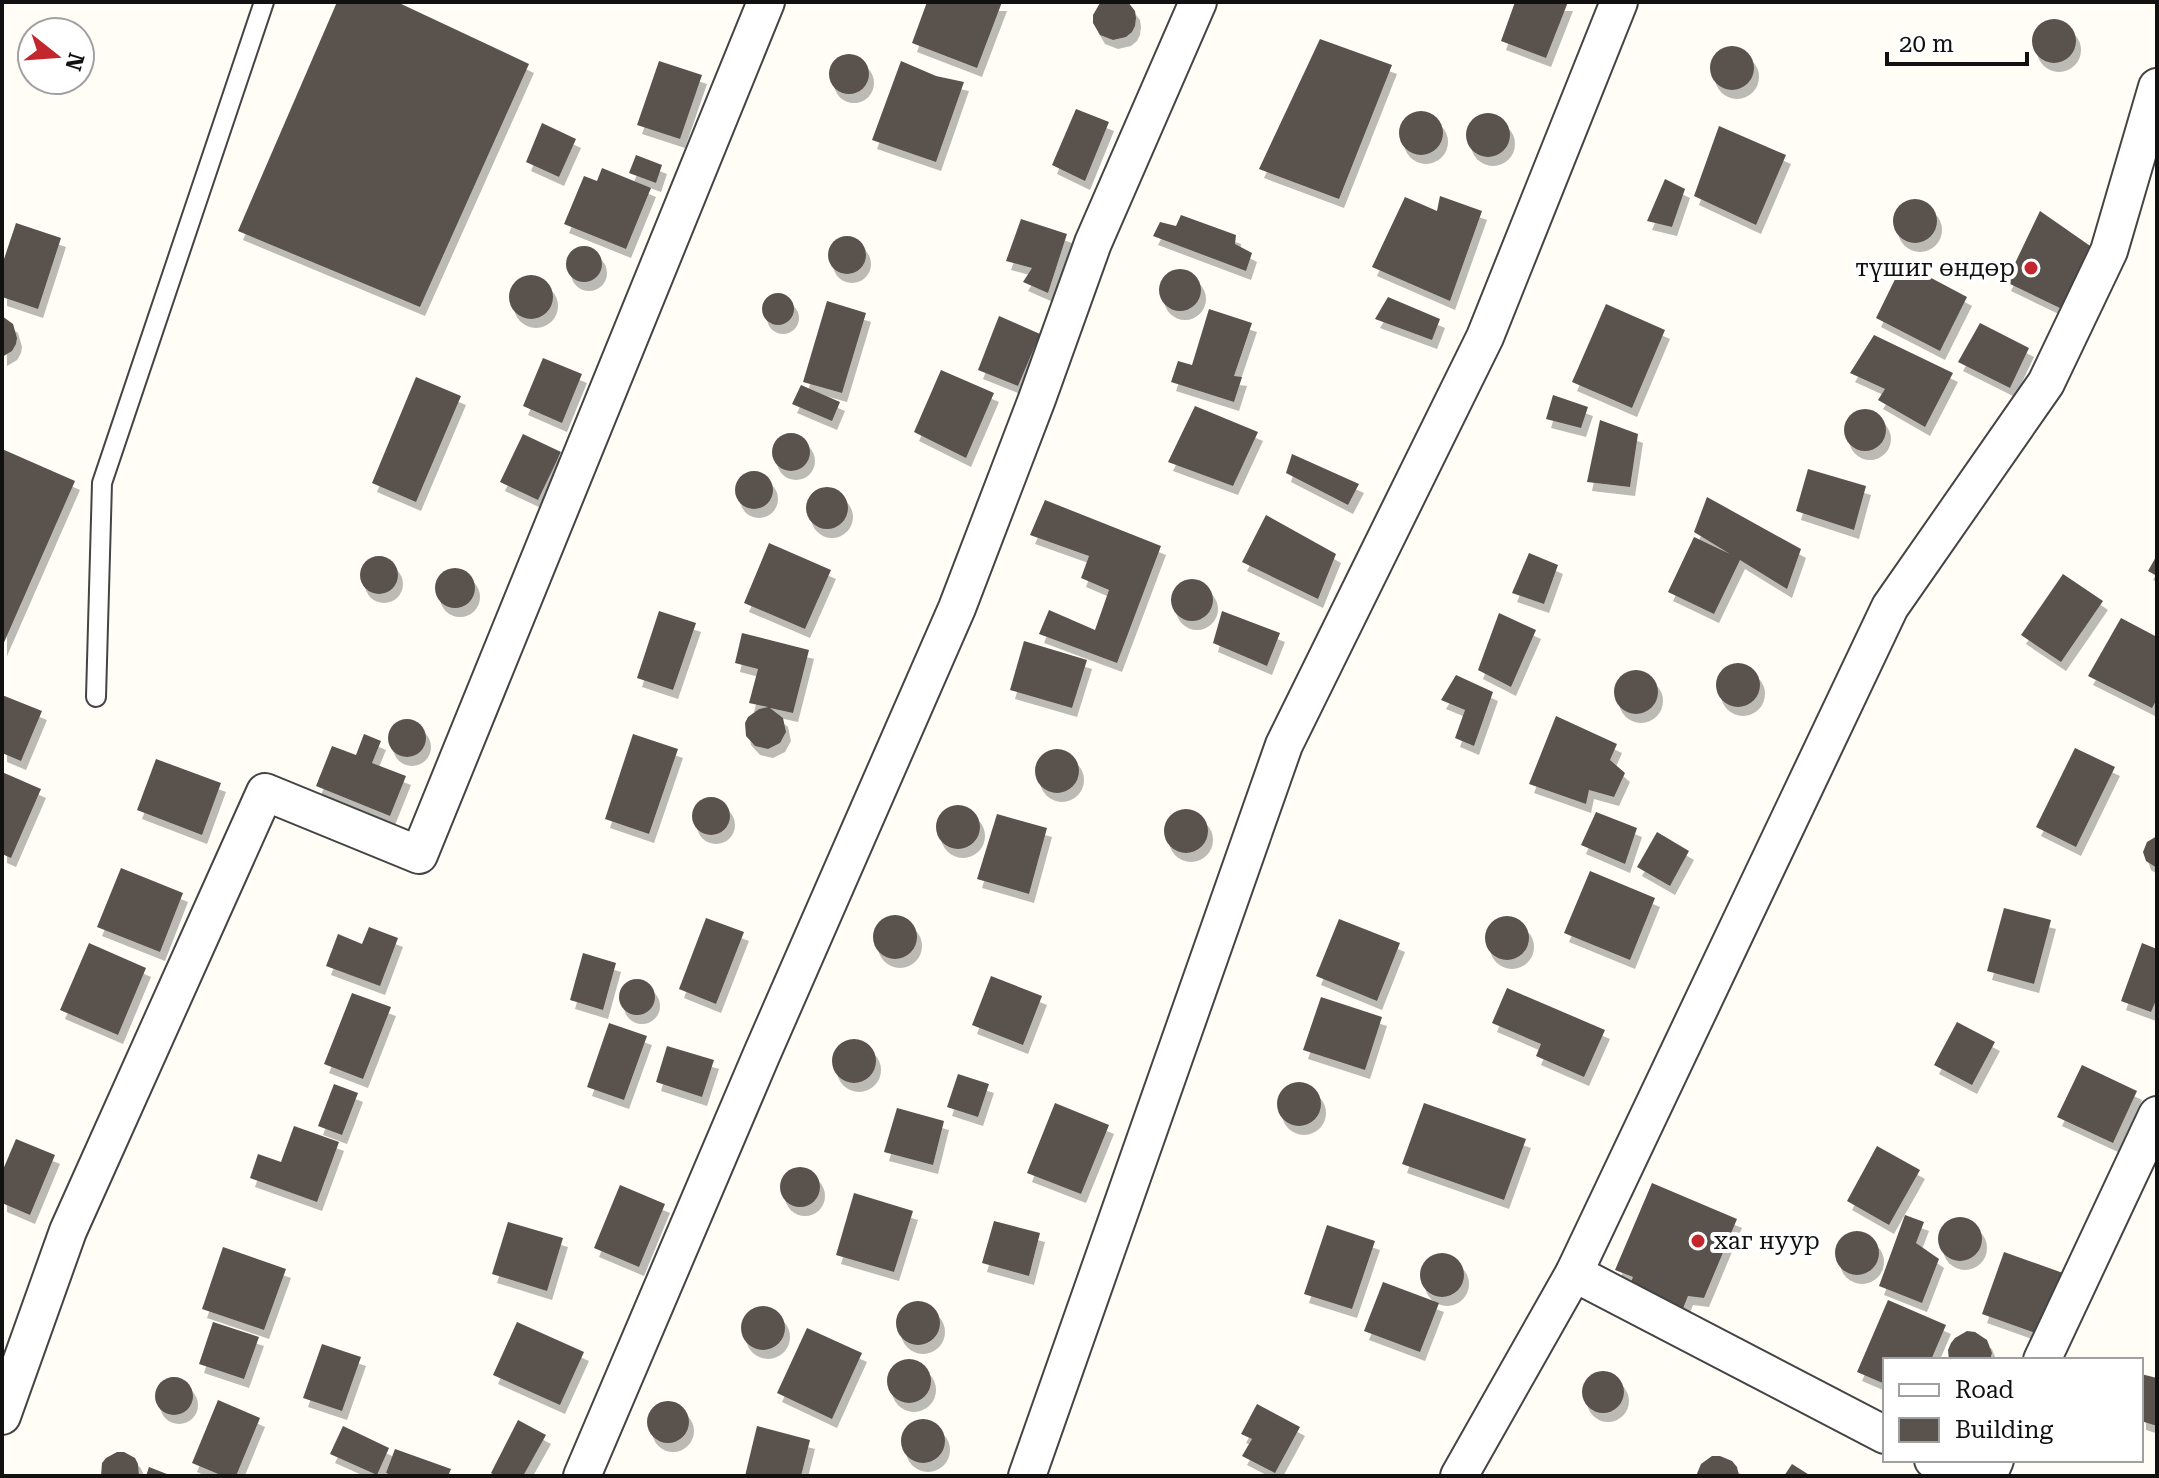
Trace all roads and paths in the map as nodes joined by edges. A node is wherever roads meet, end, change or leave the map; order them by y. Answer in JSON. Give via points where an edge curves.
{"nodes":[{"id":1,"x":264,"y":2,"type":"edge"},
{"id":2,"x":766,"y":2,"type":"edge"},
{"id":3,"x":1198,"y":2,"type":"edge"},
{"id":4,"x":1619,"y":2,"type":"edge"},
{"id":5,"x":2157,"y":87,"type":"edge"},
{"id":6,"x":96,"y":697,"type":"dead end"},
{"id":7,"x":2157,"y":1115,"type":"edge"},
{"id":8,"x":1574,"y":1273,"type":"junction"},
{"id":9,"x":2043,"y":1358,"type":"edge"},
{"id":10,"x":2,"y":1416,"type":"edge"},
{"id":11,"x":1883,"y":1434,"type":"edge"},
{"id":12,"x":1937,"y":1462,"type":"edge"},
{"id":13,"x":582,"y":1476,"type":"edge"},
{"id":14,"x":1027,"y":1476,"type":"edge"},
{"id":15,"x":1459,"y":1476,"type":"edge"},
{"id":16,"x":1965,"y":1476,"type":"edge"}],
"edges":[{"from":1,"to":6,"type":"lane","via":[[102,483]]},
{"from":2,"to":10,"type":"street","via":[[419,855],[265,792],[68,1231]]},
{"from":3,"to":13,"type":"street","via":[[1093,243],[957,608]]},
{"from":4,"to":14,"type":"street","via":[[1485,337],[1284,745]]},
{"from":5,"to":8,"type":"street","via":[[2109,251],[2046,383],[1890,607]]},
{"from":7,"to":9,"type":"street"},
{"from":8,"to":11,"type":"street"},
{"from":8,"to":15,"type":"street"},
{"from":12,"to":16,"type":"street"}]}
